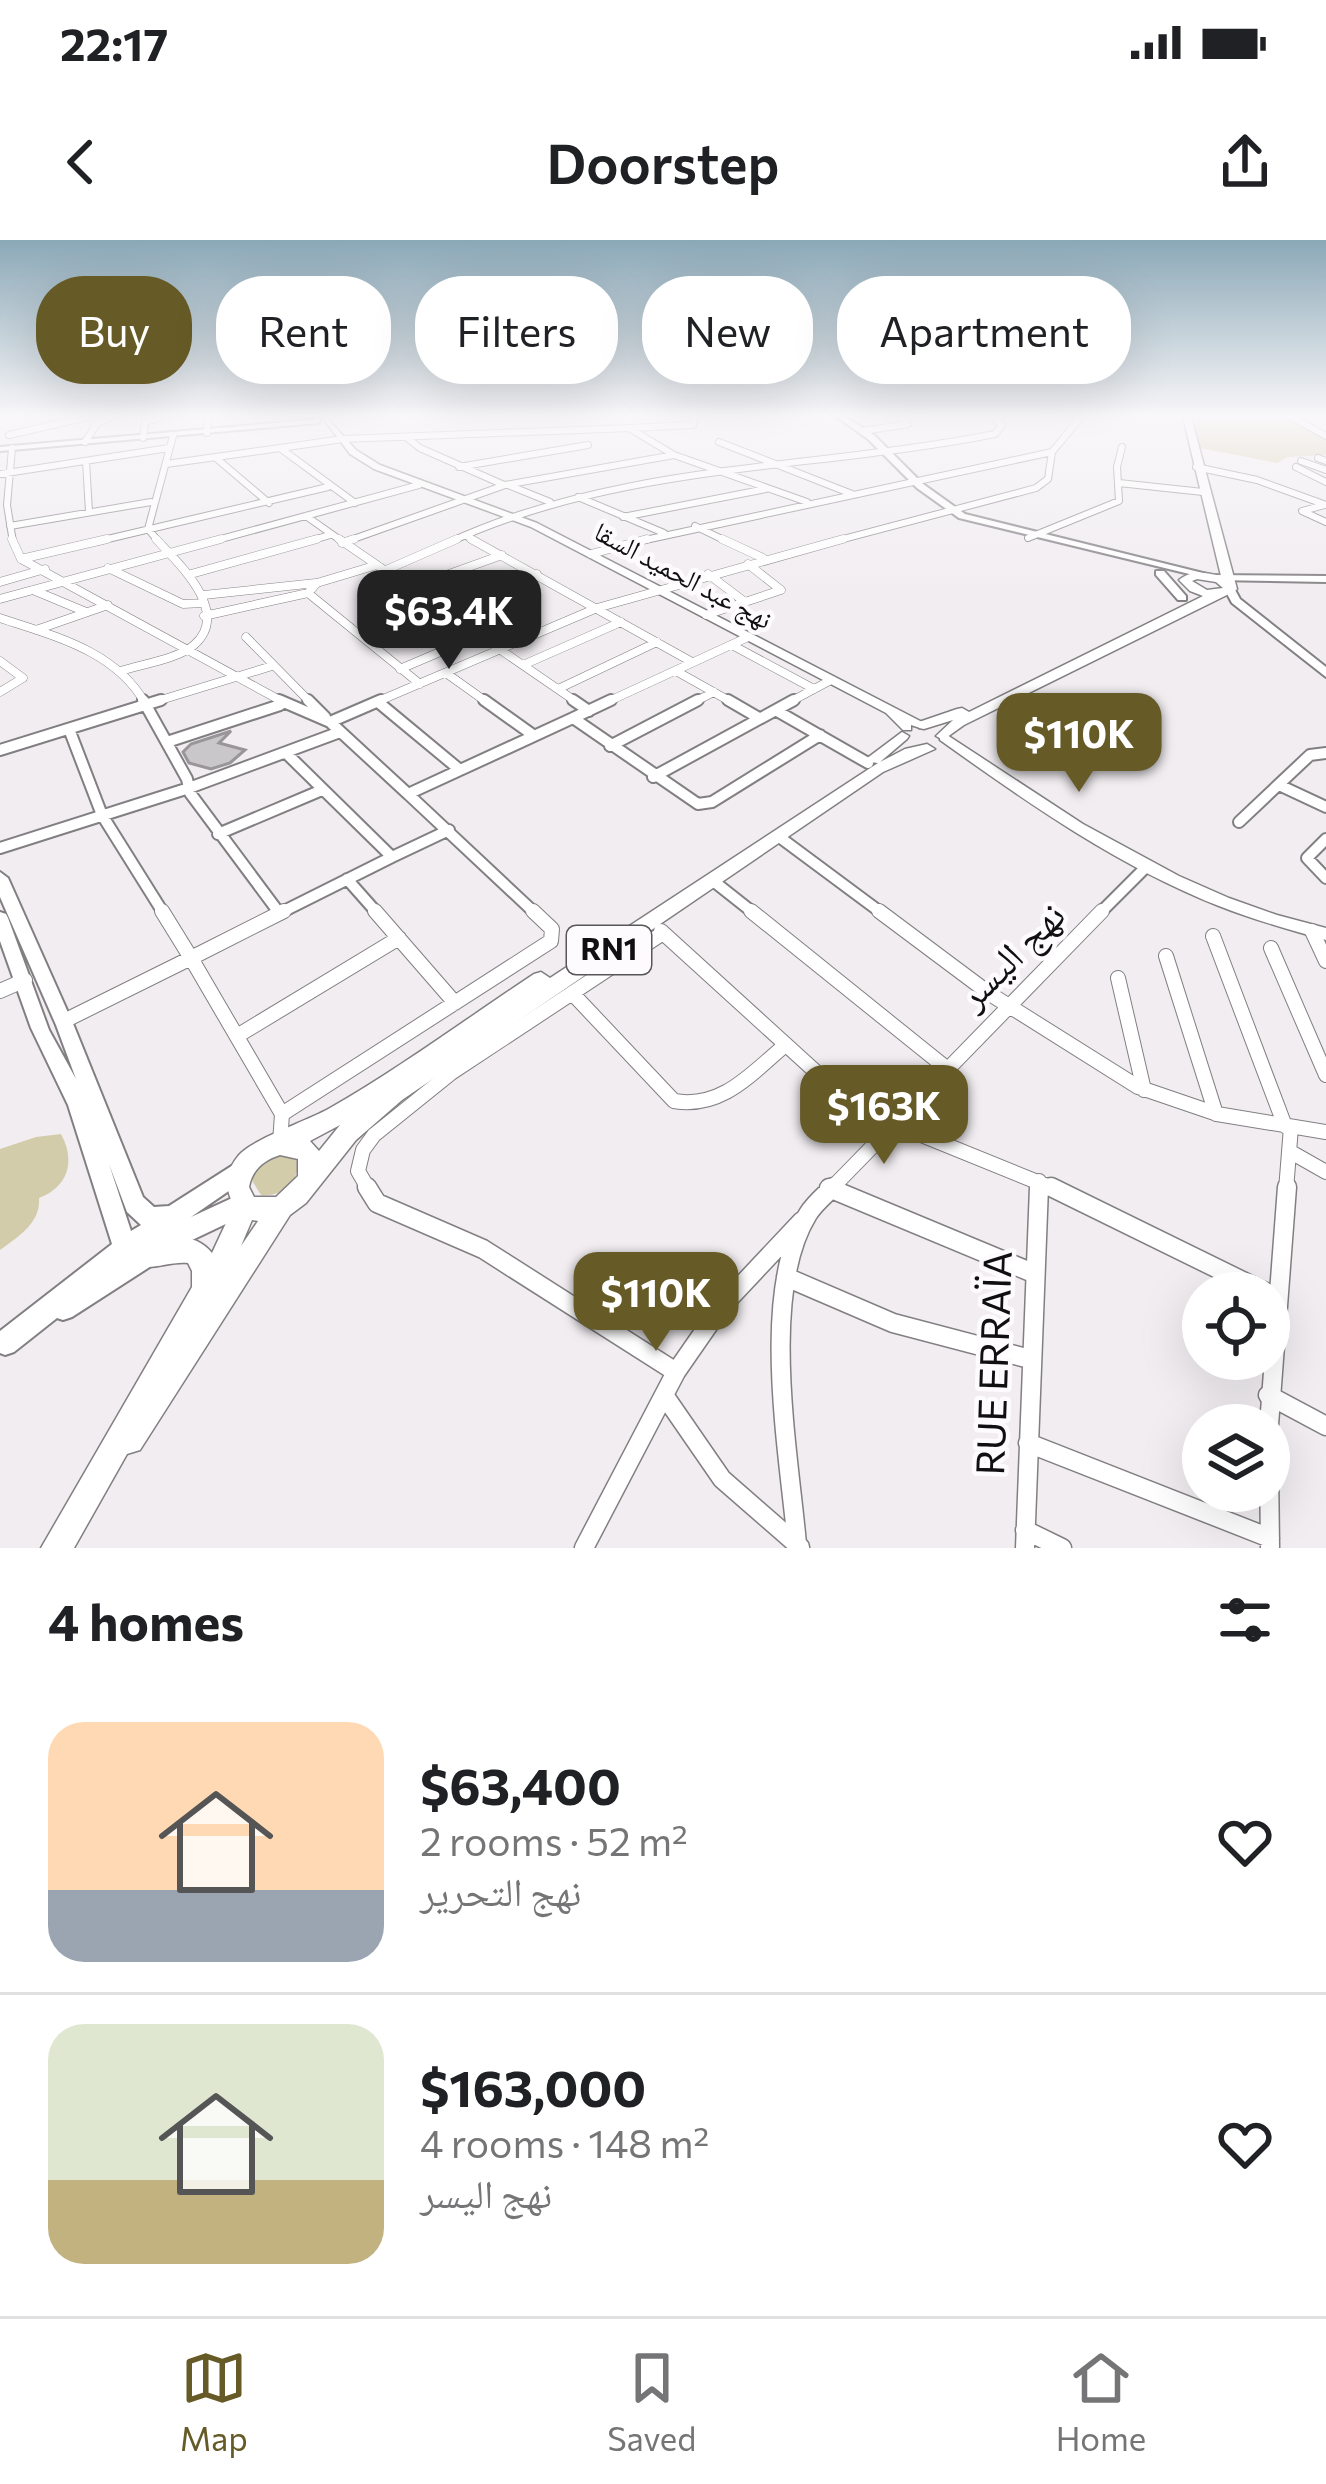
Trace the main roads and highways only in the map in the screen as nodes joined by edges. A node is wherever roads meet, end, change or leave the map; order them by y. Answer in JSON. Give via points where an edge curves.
{"nodes":[{"id":1,"x":910,"y":478,"type":"edge"},
{"id":2,"x":1199,"y":478,"type":"edge"},
{"id":3,"x":1214,"y":530,"type":"junction"},
{"id":4,"x":1030,"y":537,"type":"junction"},
{"id":5,"x":1222,"y":556,"type":"junction"},
{"id":6,"x":1282,"y":579,"type":"junction"},
{"id":7,"x":1325,"y":579,"type":"edge"},
{"id":8,"x":1207,"y":585,"type":"junction"},
{"id":9,"x":1326,"y":673,"type":"edge"},
{"id":10,"x":913,"y":728,"type":"junction"},
{"id":11,"x":936,"y":742,"type":"junction"},
{"id":12,"x":0,"y":878,"type":"edge"},
{"id":13,"x":0,"y":918,"type":"edge"},
{"id":14,"x":6,"y":951,"type":"edge"},
{"id":15,"x":555,"y":991,"type":"junction"},
{"id":16,"x":56,"y":1026,"type":"junction"},
{"id":17,"x":283,"y":1144,"type":"junction"},
{"id":18,"x":243,"y":1168,"type":"junction"},
{"id":19,"x":310,"y":1179,"type":"junction"},
{"id":20,"x":244,"y":1206,"type":"junction"},
{"id":21,"x":281,"y":1208,"type":"junction"},
{"id":22,"x":187,"y":1210,"type":"junction"},
{"id":23,"x":134,"y":1253,"type":"junction"},
{"id":24,"x":197,"y":1306,"type":"junction"},
{"id":25,"x":2,"y":1345,"type":"edge"},
{"id":26,"x":91,"y":1492,"type":"junction"},
{"id":27,"x":57,"y":1548,"type":"edge"}],
"edges":[{"from":1,"to":4,"type":"main road","via":[[949,511]]},
{"from":2,"to":3,"type":"main road"},
{"from":3,"to":5,"type":"main road"},
{"from":3,"to":8,"type":"main road"},
{"from":4,"to":8,"type":"main road"},
{"from":4,"to":8,"type":"main road"},
{"from":5,"to":6,"type":"main road","via":[[1246,572]]},
{"from":5,"to":8,"type":"main road"},
{"from":6,"to":7,"type":"main road"},
{"from":6,"to":8,"type":"main road"},
{"from":7,"to":8,"type":"main road"},
{"from":8,"to":9,"type":"main road"},
{"from":8,"to":10,"type":"main road","number":"RN1","via":[[965,711]]},
{"from":8,"to":11,"type":"main road","number":"RN1"},
{"from":10,"to":11,"type":"main road"},
{"from":10,"to":11,"type":"main road","via":[[914,746]]},
{"from":10,"to":15,"type":"main road","number":"RN1"},
{"from":11,"to":15,"type":"main road","number":"RN1","via":[[897,758]]},
{"from":12,"to":16,"type":"main road"},
{"from":13,"to":14,"type":"main road"},
{"from":14,"to":16,"type":"main road"},
{"from":15,"to":17,"type":"main road","number":"RN1"},
{"from":15,"to":19,"type":"main road","number":"RN1","via":[[368,1114]]},
{"from":16,"to":22,"type":"main road","via":[[140,1213],[164,1219]]},
{"from":16,"to":23,"type":"main road"},
{"from":17,"to":18,"type":"main road","number":"RN1"},
{"from":17,"to":19,"type":"main road","via":[[310,1158]]},
{"from":18,"to":20,"type":"main road","number":"RN1","via":[[237,1188]]},
{"from":18,"to":22,"type":"main road"},
{"from":19,"to":21,"type":"main road","number":"RN1"},
{"from":20,"to":21,"type":"main road"},
{"from":20,"to":23,"type":"main road"},
{"from":20,"to":24,"type":"main road","number":"RN1"},
{"from":21,"to":26,"type":"main road","number":"RN1"},
{"from":22,"to":23,"type":"main road"},
{"from":23,"to":24,"type":"main road","via":[[172,1247],[202,1256],[207,1270]]},
{"from":23,"to":25,"type":"main road"},
{"from":24,"to":26,"type":"main road","number":"RN1"},
{"from":26,"to":27,"type":"main road","number":"RN1"}]}
